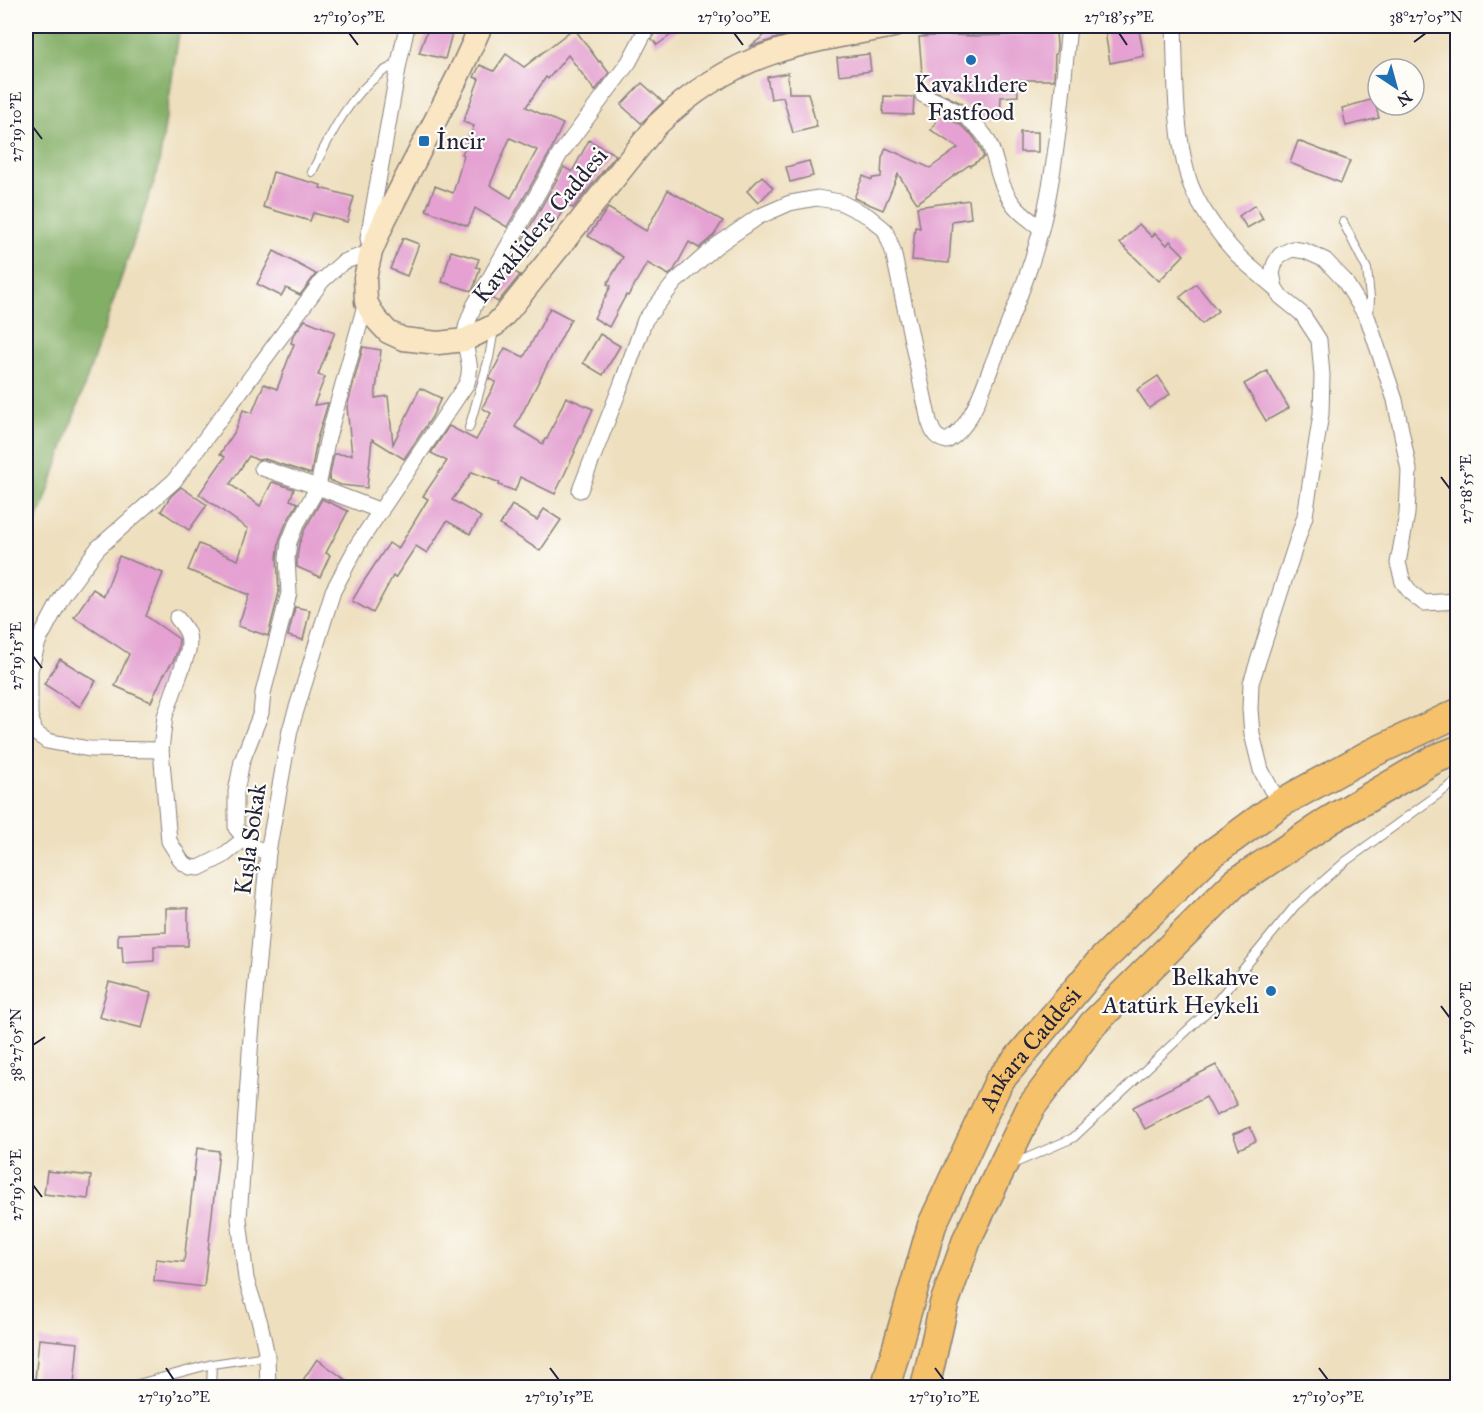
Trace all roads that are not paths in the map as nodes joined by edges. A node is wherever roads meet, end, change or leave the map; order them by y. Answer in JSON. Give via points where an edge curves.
{"nodes":[{"id":1,"x":407,"y":26,"type":"edge"},
{"id":2,"x":481,"y":26,"type":"edge"},
{"id":3,"x":648,"y":26,"type":"edge"},
{"id":4,"x":894,"y":26,"type":"edge"},
{"id":5,"x":1069,"y":26,"type":"edge"},
{"id":6,"x":1173,"y":26,"type":"edge"},
{"id":7,"x":399,"y":63,"type":"junction"},
{"id":8,"x":923,"y":95,"type":"dead end"},
{"id":9,"x":312,"y":172,"type":"dead end"},
{"id":10,"x":1343,"y":222,"type":"dead end"},
{"id":11,"x":1041,"y":228,"type":"junction"},
{"id":12,"x":370,"y":252,"type":"junction"},
{"id":13,"x":1275,"y":288,"type":"junction"},
{"id":14,"x":366,"y":302,"type":"junction"},
{"id":15,"x":1368,"y":319,"type":"junction"},
{"id":16,"x":495,"y":325,"type":"junction"},
{"id":17,"x":465,"y":340,"type":"junction"},
{"id":18,"x":469,"y":428,"type":"dead end"},
{"id":19,"x":262,"y":468,"type":"dead end"},
{"id":20,"x":318,"y":487,"type":"junction"},
{"id":21,"x":580,"y":490,"type":"dead end"},
{"id":22,"x":381,"y":511,"type":"junction"},
{"id":23,"x":1458,"y":601,"type":"edge"},
{"id":24,"x":177,"y":618,"type":"dead end"},
{"id":25,"x":1458,"y":713,"type":"edge"},
{"id":26,"x":30,"y":730,"type":"edge"},
{"id":27,"x":161,"y":750,"type":"junction"},
{"id":28,"x":1458,"y":750,"type":"edge"},
{"id":29,"x":1458,"y":780,"type":"edge"},
{"id":30,"x":1281,"y":803,"type":"junction"},
{"id":31,"x":244,"y":839,"type":"junction"},
{"id":32,"x":268,"y":852,"type":"junction"},
{"id":33,"x":1001,"y":1170,"type":"junction"},
{"id":34,"x":267,"y":1356,"type":"junction"},
{"id":35,"x":212,"y":1364,"type":"junction"},
{"id":36,"x":123,"y":1388,"type":"edge"},
{"id":37,"x":211,"y":1388,"type":"edge"},
{"id":38,"x":268,"y":1388,"type":"edge"},
{"id":39,"x":887,"y":1388,"type":"edge"},
{"id":40,"x":925,"y":1388,"type":"edge"}],
"edges":[{"from":1,"to":7,"type":"street"},
{"from":2,"to":12,"type":"street"},
{"from":3,"to":17,"type":"street","via":[[629,62],[560,154],[474,306]]},
{"from":4,"to":16,"type":"street","name":"Kavaklidere Caddesi","via":[[768,54],[729,71],[687,98],[657,125]]},
{"from":5,"to":11,"type":"street","via":[[1054,165]]},
{"from":6,"to":13,"type":"street","via":[[1180,137],[1189,178],[1222,236],[1245,263]]},
{"from":7,"to":9,"type":"lane","via":[[382,71],[362,89]]},
{"from":7,"to":12,"type":"street","via":[[368,238]]},
{"from":8,"to":11,"type":"street","via":[[949,106],[985,136],[1007,195],[1020,214]]},
{"from":10,"to":15,"type":"lane","via":[[1367,269]]},
{"from":11,"to":21,"type":"street","via":[[1022,290],[980,395],[963,429],[947,441],[933,433],[929,421],[893,251],[885,230],[840,202],[817,198],[790,203],[758,217],[716,246],[675,282],[645,320]]},
{"from":12,"to":14,"type":"street"},
{"from":12,"to":26,"type":"street","via":[[343,262],[322,281],[174,481],[98,548],[63,595],[38,642],[30,670]]},
{"from":13,"to":15,"type":"street","via":[[1272,273],[1280,255],[1292,249],[1305,251],[1325,260],[1344,280]]},
{"from":13,"to":30,"type":"street","via":[[1302,314],[1319,340],[1322,375],[1321,414],[1305,516],[1251,683],[1252,734],[1260,770]]},
{"from":14,"to":17,"type":"street","name":"Kavaklidere Caddesi","via":[[388,332],[403,339],[438,343]]},
{"from":14,"to":20,"type":"street"},
{"from":15,"to":23,"type":"street","via":[[1395,400],[1409,470],[1407,514],[1398,563],[1403,582],[1424,603]]},
{"from":16,"to":17,"type":"street","name":"Kavaklidere Caddesi"},
{"from":16,"to":18,"type":"lane"},
{"from":17,"to":22,"type":"street","name":"Kışla Sokak","via":[[471,371],[467,383]]},
{"from":19,"to":20,"type":"street"},
{"from":20,"to":22,"type":"street"},
{"from":20,"to":31,"type":"street","via":[[289,542],[289,593],[261,713],[242,761],[236,792],[236,828]]},
{"from":22,"to":32,"type":"street","name":"Kışla Sokak","via":[[333,591],[290,730]]},
{"from":24,"to":27,"type":"street","via":[[190,642],[165,716]]},
{"from":25,"to":30,"type":"highway","name":"Ankara Caddesi","via":[[1370,754]]},
{"from":26,"to":27,"type":"street","via":[[47,741],[89,749]]},
{"from":27,"to":31,"type":"street","via":[[169,841],[182,862],[199,868]]},
{"from":28,"to":33,"type":"highway","name":"Ankara Caddesi","via":[[1435,759],[1330,820],[1234,883],[1093,1024],[1032,1107]]},
{"from":29,"to":33,"type":"lane","via":[[1346,861],[1295,906],[1212,1006],[1073,1138]]},
{"from":30,"to":39,"type":"highway","name":"Ankara Caddesi","via":[[1210,855],[1099,963],[999,1081],[932,1225]]},
{"from":31,"to":32,"type":"street","via":[[252,848]]},
{"from":32,"to":34,"type":"street","name":"Kışla Sokak","via":[[239,1219],[246,1279]]},
{"from":33,"to":40,"type":"highway","name":"Ankara Caddesi","via":[[968,1238],[944,1304]]},
{"from":34,"to":35,"type":"lane"},
{"from":34,"to":38,"type":"street","name":"Kışla Sokak"},
{"from":35,"to":36,"type":"lane"},
{"from":35,"to":37,"type":"lane"}]}
